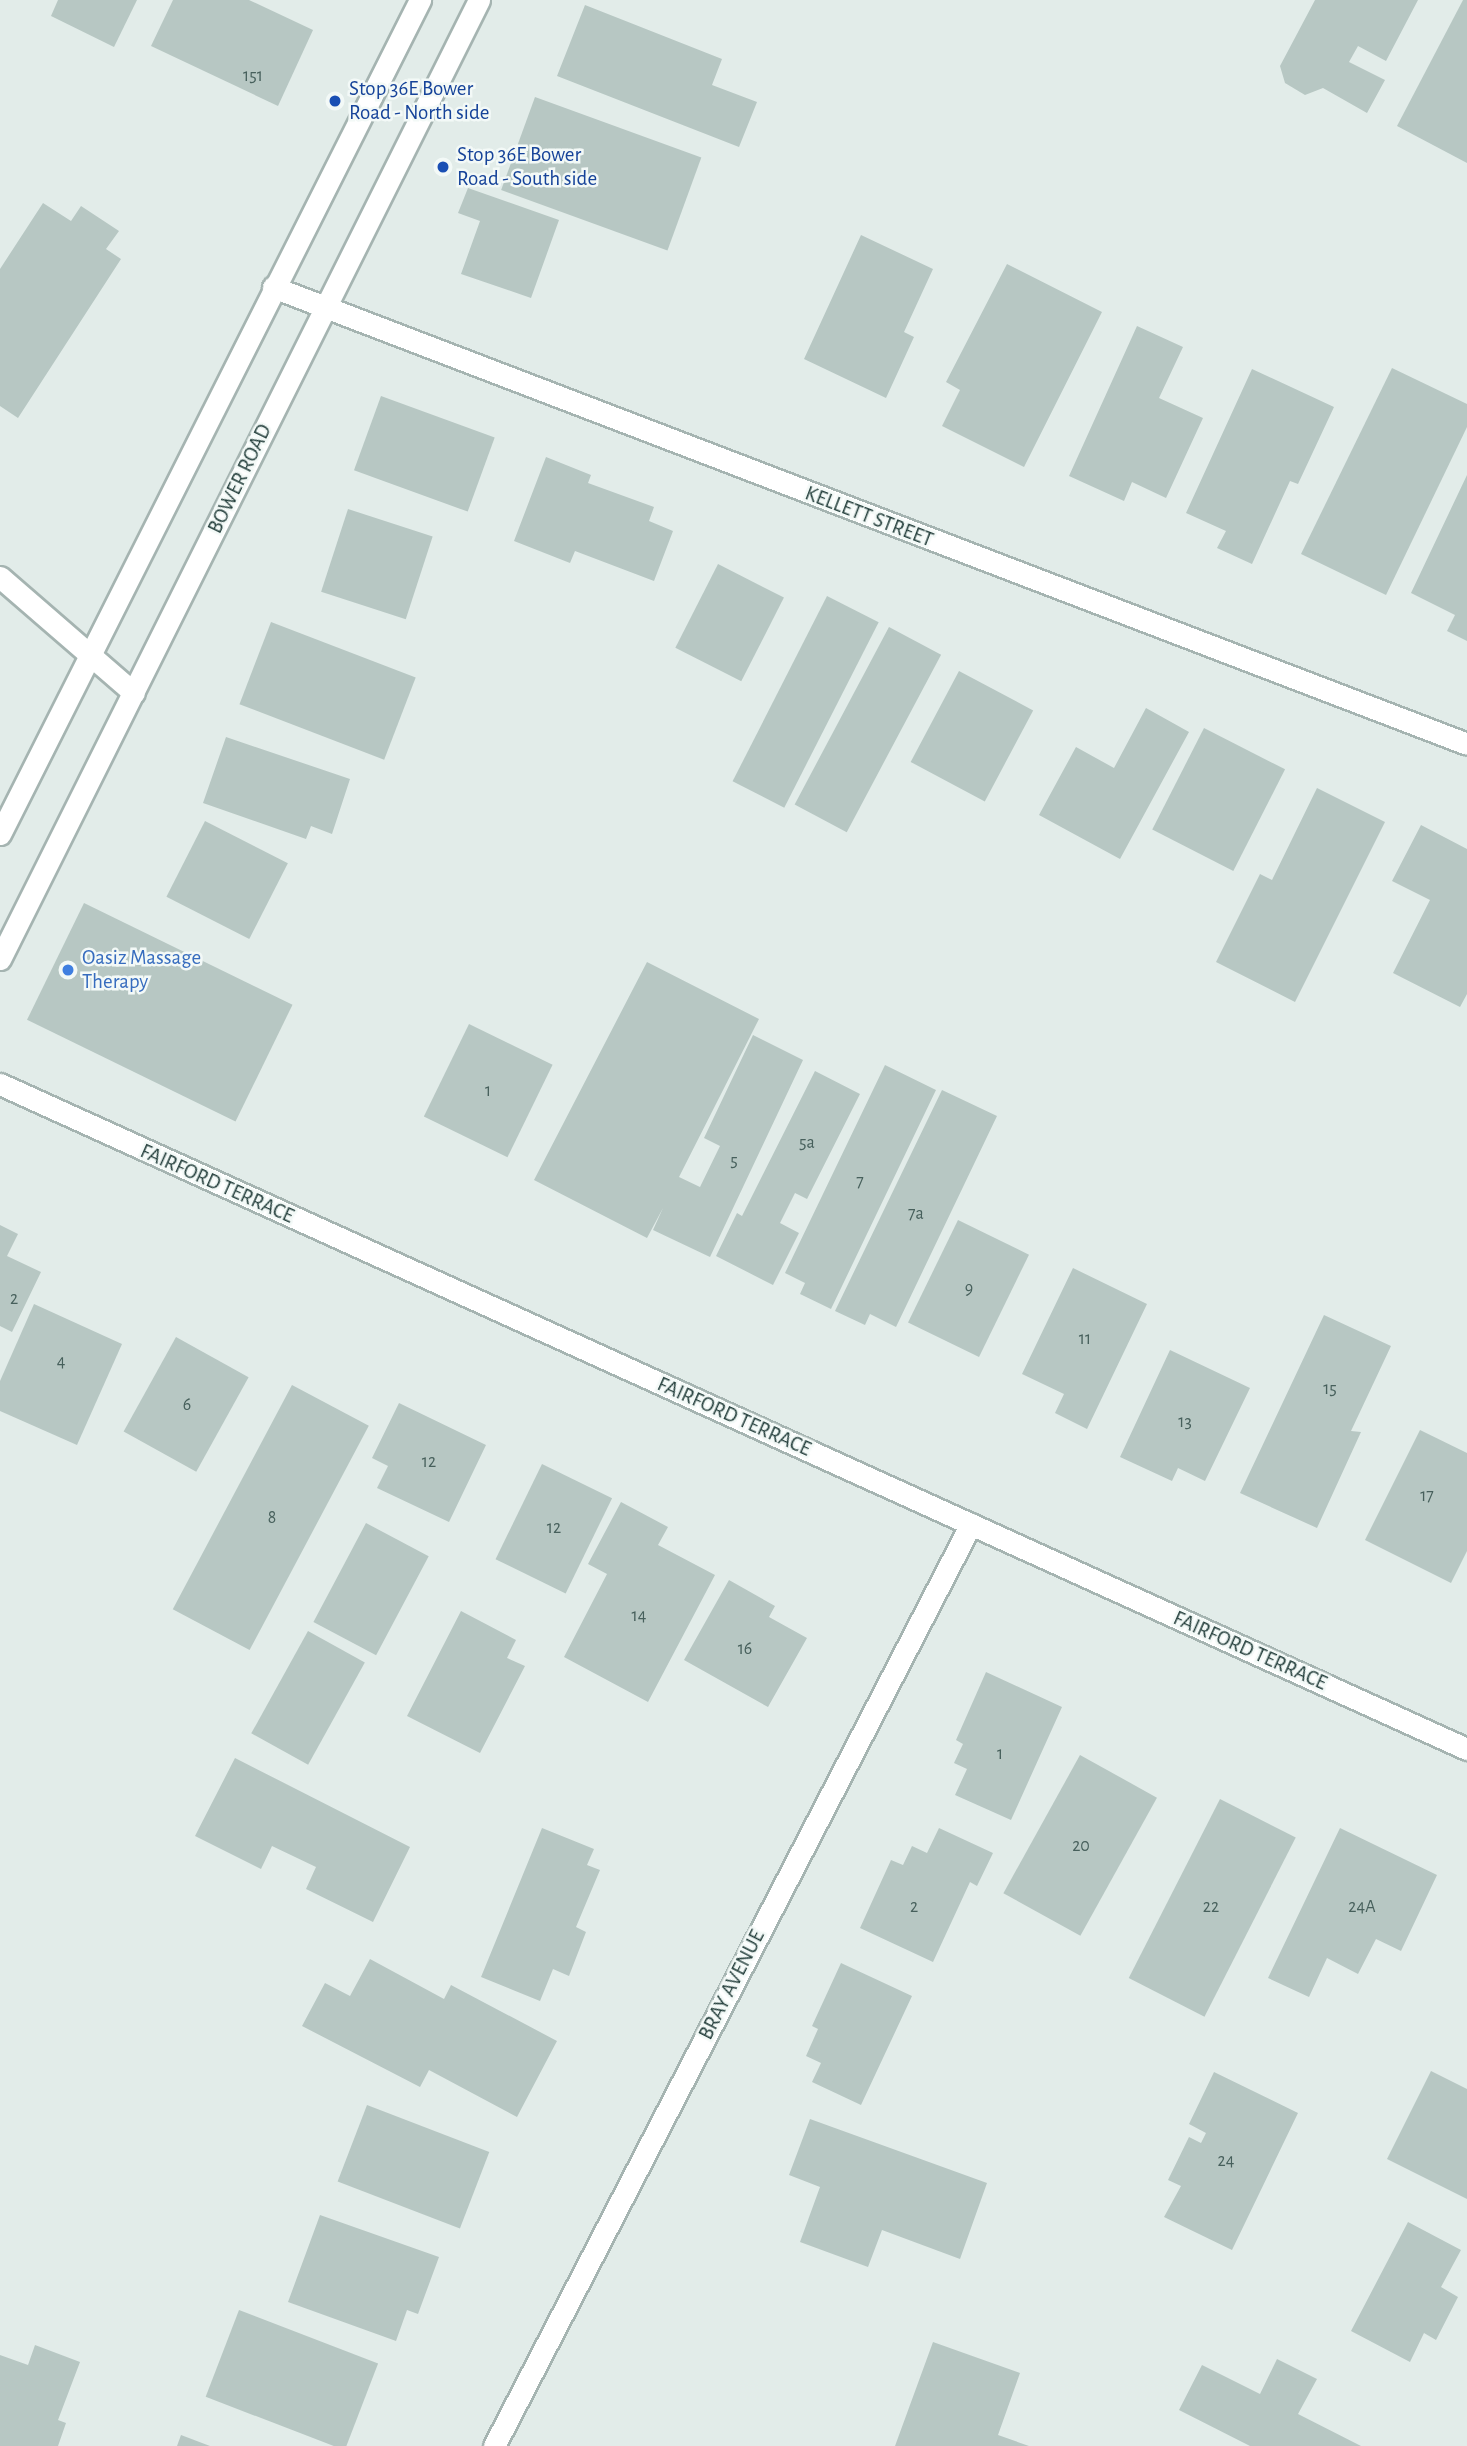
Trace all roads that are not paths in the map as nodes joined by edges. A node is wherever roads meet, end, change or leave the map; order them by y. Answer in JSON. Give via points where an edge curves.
{"nodes":[{"id":1,"x":420,"y":0,"type":"edge"},
{"id":2,"x":479,"y":0,"type":"edge"},
{"id":3,"x":274,"y":288,"type":"junction"},
{"id":4,"x":324,"y":310,"type":"junction"},
{"id":5,"x":0,"y":578,"type":"edge"},
{"id":6,"x":89,"y":654,"type":"junction"},
{"id":7,"x":134,"y":693,"type":"junction"},
{"id":8,"x":1467,"y":744,"type":"edge"},
{"id":9,"x":0,"y":834,"type":"edge"},
{"id":10,"x":0,"y":959,"type":"edge"},
{"id":11,"x":0,"y":1084,"type":"edge"},
{"id":12,"x":971,"y":1524,"type":"junction"},
{"id":13,"x":1467,"y":1749,"type":"edge"},
{"id":14,"x":494,"y":2446,"type":"edge"}],
"edges":[{"from":1,"to":3,"type":"street"},
{"from":2,"to":4,"type":"street","name":"BOWER ROAD"},
{"from":3,"to":4,"type":"street","name":"KELLETT STREET"},
{"from":3,"to":6,"type":"street"},
{"from":4,"to":7,"type":"street","name":"BOWER ROAD"},
{"from":4,"to":8,"type":"street","name":"KELLETT STREET"},
{"from":5,"to":6,"type":"street"},
{"from":6,"to":7,"type":"street"},
{"from":6,"to":9,"type":"street"},
{"from":7,"to":10,"type":"street","name":"BOWER ROAD"},
{"from":11,"to":12,"type":"street","name":"FAIRFORD TERRACE"},
{"from":12,"to":13,"type":"street","name":"FAIRFORD TERRACE"},
{"from":12,"to":14,"type":"street","name":"BRAY AVENUE"}]}
